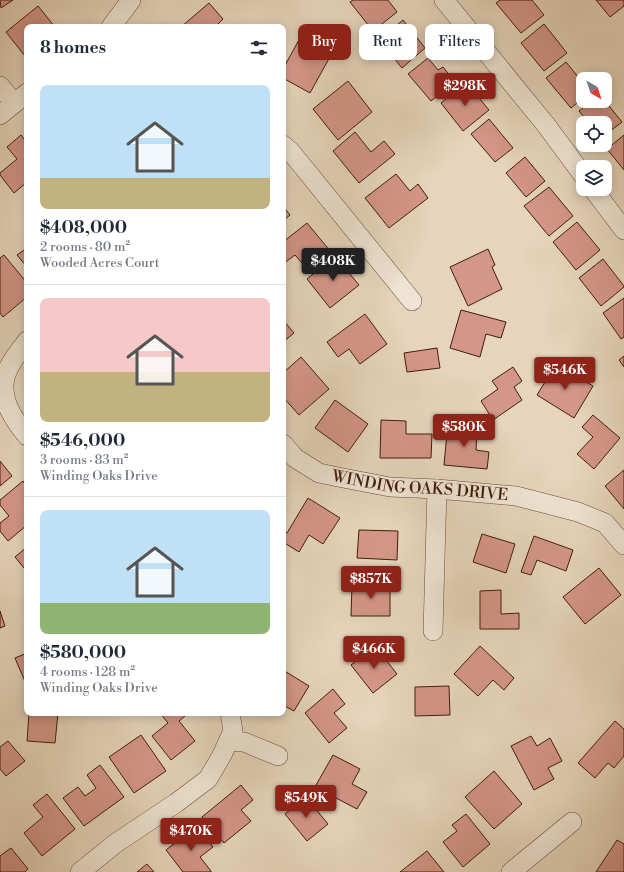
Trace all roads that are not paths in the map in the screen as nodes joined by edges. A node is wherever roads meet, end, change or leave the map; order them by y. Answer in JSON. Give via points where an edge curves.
{"nodes":[{"id":1,"x":130,"y":0,"type":"edge"},
{"id":2,"x":444,"y":0,"type":"edge"},
{"id":3,"x":113,"y":24,"type":"edge"},
{"id":4,"x":0,"y":86,"type":"edge"},
{"id":5,"x":14,"y":104,"type":"edge"},
{"id":6,"x":286,"y":148,"type":"edge"},
{"id":7,"x":576,"y":166,"type":"edge"},
{"id":8,"x":598,"y":196,"type":"edge"},
{"id":9,"x":624,"y":230,"type":"edge"},
{"id":10,"x":412,"y":301,"type":"dead end"},
{"id":11,"x":24,"y":345,"type":"edge"},
{"id":12,"x":24,"y":432,"type":"edge"},
{"id":13,"x":286,"y":448,"type":"edge"},
{"id":14,"x":437,"y":489,"type":"junction"},
{"id":15,"x":624,"y":545,"type":"edge"},
{"id":16,"x":433,"y":631,"type":"dead end"},
{"id":17,"x":230,"y":716,"type":"edge"},
{"id":18,"x":229,"y":741,"type":"junction"},
{"id":19,"x":278,"y":756,"type":"dead end"},
{"id":20,"x":572,"y":822,"type":"dead end"},
{"id":21,"x":80,"y":872,"type":"edge"},
{"id":22,"x":511,"y":872,"type":"edge"}],
"edges":[{"from":1,"to":3,"type":"street"},
{"from":2,"to":7,"type":"street"},
{"from":4,"to":5,"type":"street"},
{"from":6,"to":10,"type":"street"},
{"from":8,"to":9,"type":"street"},
{"from":11,"to":12,"type":"street","via":[[14,358],[5,378],[4,397],[16,423]]},
{"from":13,"to":14,"type":"street","name":"WINDING OAKS DRIVE","via":[[295,458],[319,473],[390,487]]},
{"from":14,"to":15,"type":"street","name":"WINDING OAKS DRIVE","via":[[516,496],[578,512],[604,523]]},
{"from":14,"to":16,"type":"street"},
{"from":17,"to":18,"type":"street","via":[[233,731]]},
{"from":18,"to":19,"type":"street","via":[[244,742]]},
{"from":18,"to":21,"type":"street","via":[[208,779],[116,843]]},
{"from":20,"to":22,"type":"street"}]}
